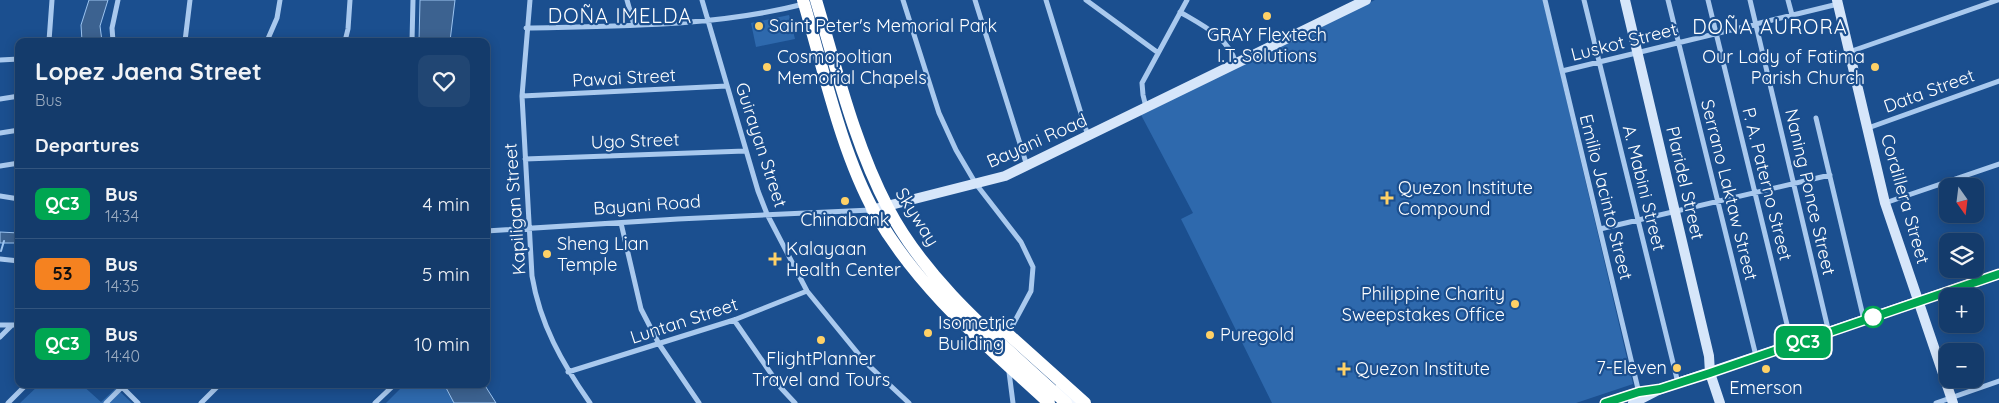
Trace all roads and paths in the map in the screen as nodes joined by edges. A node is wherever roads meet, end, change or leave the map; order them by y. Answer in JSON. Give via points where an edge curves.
{"nodes":[{"id":1,"x":52,"y":0,"type":"edge"},
{"id":2,"x":118,"y":0,"type":"edge"},
{"id":3,"x":190,"y":0,"type":"edge"},
{"id":4,"x":280,"y":0,"type":"edge"},
{"id":5,"x":350,"y":0,"type":"edge"},
{"id":6,"x":413,"y":0,"type":"edge"},
{"id":7,"x":530,"y":0,"type":"edge"},
{"id":8,"x":627,"y":0,"type":"edge"},
{"id":9,"x":702,"y":0,"type":"edge"},
{"id":10,"x":818,"y":0,"type":"edge"},
{"id":11,"x":903,"y":0,"type":"edge"},
{"id":12,"x":975,"y":0,"type":"edge"},
{"id":13,"x":1046,"y":0,"type":"edge"},
{"id":14,"x":1086,"y":0,"type":"edge"},
{"id":15,"x":1187,"y":0,"type":"edge"},
{"id":16,"x":1545,"y":0,"type":"edge"},
{"id":17,"x":1584,"y":0,"type":"edge"},
{"id":18,"x":1625,"y":0,"type":"edge"},
{"id":19,"x":1668,"y":0,"type":"edge"},
{"id":20,"x":1708,"y":0,"type":"edge"},
{"id":21,"x":1750,"y":0,"type":"edge"},
{"id":22,"x":1788,"y":0,"type":"edge"},
{"id":23,"x":1998,"y":0,"type":"edge"},
{"id":24,"x":1362,"y":1,"type":"edge"},
{"id":25,"x":802,"y":2,"type":"edge"},
{"id":26,"x":1838,"y":2,"type":"edge"},
{"id":27,"x":1180,"y":12,"type":"junction"},
{"id":28,"x":1792,"y":15,"type":"junction"},
{"id":29,"x":708,"y":21,"type":"junction"},
{"id":30,"x":1756,"y":24,"type":"junction"},
{"id":31,"x":634,"y":25,"type":"junction"},
{"id":32,"x":526,"y":28,"type":"junction"},
{"id":33,"x":1717,"y":33,"type":"junction"},
{"id":34,"x":49,"y":38,"type":"edge"},
{"id":35,"x":113,"y":38,"type":"edge"},
{"id":36,"x":185,"y":38,"type":"edge"},
{"id":37,"x":268,"y":38,"type":"edge"},
{"id":38,"x":345,"y":38,"type":"edge"},
{"id":39,"x":412,"y":38,"type":"edge"},
{"id":40,"x":1679,"y":43,"type":"junction"},
{"id":41,"x":1157,"y":52,"type":"junction"},
{"id":42,"x":1849,"y":52,"type":"junction"},
{"id":43,"x":1638,"y":53,"type":"junction"},
{"id":44,"x":15,"y":59,"type":"edge"},
{"id":45,"x":0,"y":60,"type":"edge"},
{"id":46,"x":1236,"y":63,"type":"junction"},
{"id":47,"x":1599,"y":63,"type":"junction"},
{"id":48,"x":1562,"y":71,"type":"junction"},
{"id":49,"x":1999,"y":81,"type":"edge"},
{"id":50,"x":727,"y":86,"type":"junction"},
{"id":51,"x":522,"y":96,"type":"junction"},
{"id":52,"x":15,"y":97,"type":"edge"},
{"id":53,"x":0,"y":99,"type":"edge"},
{"id":54,"x":1146,"y":107,"type":"junction"},
{"id":55,"x":1816,"y":118,"type":"dead end"},
{"id":56,"x":1868,"y":128,"type":"junction"},
{"id":57,"x":15,"y":131,"type":"edge"},
{"id":58,"x":0,"y":133,"type":"edge"},
{"id":59,"x":1088,"y":136,"type":"junction"},
{"id":60,"x":745,"y":151,"type":"junction"},
{"id":61,"x":525,"y":159,"type":"junction"},
{"id":62,"x":15,"y":164,"type":"edge"},
{"id":63,"x":1999,"y":164,"type":"edge"},
{"id":64,"x":0,"y":166,"type":"edge"},
{"id":65,"x":1027,"y":166,"type":"junction"},
{"id":66,"x":1830,"y":175,"type":"junction"},
{"id":67,"x":976,"y":184,"type":"junction"},
{"id":68,"x":1793,"y":184,"type":"junction"},
{"id":69,"x":1755,"y":193,"type":"junction"},
{"id":70,"x":0,"y":196,"type":"edge"},
{"id":71,"x":15,"y":198,"type":"edge"},
{"id":72,"x":1717,"y":202,"type":"junction"},
{"id":73,"x":1885,"y":203,"type":"junction"},
{"id":74,"x":890,"y":206,"type":"junction"},
{"id":75,"x":871,"y":210,"type":"junction"},
{"id":76,"x":1675,"y":212,"type":"junction"},
{"id":77,"x":767,"y":214,"type":"junction"},
{"id":78,"x":1639,"y":220,"type":"junction"},
{"id":79,"x":621,"y":223,"type":"junction"},
{"id":80,"x":528,"y":228,"type":"junction"},
{"id":81,"x":1600,"y":229,"type":"junction"},
{"id":82,"x":490,"y":230,"type":"edge"},
{"id":83,"x":0,"y":259,"type":"edge"},
{"id":84,"x":15,"y":261,"type":"edge"},
{"id":85,"x":1999,"y":274,"type":"edge"},
{"id":86,"x":806,"y":291,"type":"junction"},
{"id":87,"x":1918,"y":301,"type":"junction"},
{"id":88,"x":734,"y":320,"type":"junction"},
{"id":89,"x":1864,"y":321,"type":"junction"},
{"id":90,"x":0,"y":325,"type":"edge"},
{"id":91,"x":990,"y":325,"type":"joint"},
{"id":92,"x":11,"y":326,"type":"junction"},
{"id":93,"x":15,"y":326,"type":"edge"},
{"id":94,"x":1829,"y":332,"type":"junction"},
{"id":95,"x":0,"y":337,"type":"edge"},
{"id":96,"x":1009,"y":339,"type":"junction"},
{"id":97,"x":659,"y":344,"type":"junction"},
{"id":98,"x":1792,"y":346,"type":"junction"},
{"id":99,"x":1756,"y":358,"type":"junction"},
{"id":100,"x":568,"y":372,"type":"junction"},
{"id":101,"x":1009,"y":372,"type":"junction"},
{"id":102,"x":1710,"y":373,"type":"junction"},
{"id":103,"x":1999,"y":381,"type":"edge"},
{"id":104,"x":1678,"y":383,"type":"junction"},
{"id":105,"x":23,"y":388,"type":"edge"},
{"id":106,"x":119,"y":388,"type":"edge"},
{"id":107,"x":125,"y":388,"type":"edge"},
{"id":108,"x":216,"y":388,"type":"edge"},
{"id":109,"x":392,"y":388,"type":"edge"},
{"id":110,"x":1638,"y":398,"type":"edge"},
{"id":111,"x":1952,"y":400,"type":"edge"},
{"id":112,"x":8,"y":403,"type":"edge"},
{"id":113,"x":106,"y":403,"type":"edge"},
{"id":114,"x":138,"y":403,"type":"edge"},
{"id":115,"x":201,"y":403,"type":"edge"},
{"id":116,"x":375,"y":403,"type":"edge"},
{"id":117,"x":590,"y":403,"type":"edge"},
{"id":118,"x":699,"y":403,"type":"edge"},
{"id":119,"x":795,"y":403,"type":"edge"},
{"id":120,"x":909,"y":403,"type":"edge"},
{"id":121,"x":1013,"y":403,"type":"edge"},
{"id":122,"x":1043,"y":403,"type":"edge"},
{"id":123,"x":1048,"y":403,"type":"edge"},
{"id":124,"x":1066,"y":403,"type":"edge"},
{"id":125,"x":1075,"y":403,"type":"edge"},
{"id":126,"x":1085,"y":403,"type":"edge"},
{"id":127,"x":1605,"y":403,"type":"edge"},
{"id":128,"x":1720,"y":403,"type":"edge"},
{"id":129,"x":1936,"y":403,"type":"edge"}],
"edges":[{"from":1,"to":34,"type":"street"},
{"from":2,"to":35,"type":"street"},
{"from":3,"to":36,"type":"street"},
{"from":4,"to":37,"type":"street"},
{"from":5,"to":38,"type":"street"},
{"from":6,"to":39,"type":"street"},
{"from":7,"to":32,"type":"street","name":"Kapiligan Street"},
{"from":8,"to":31,"type":"street"},
{"from":9,"to":29,"type":"street","name":"Guirayan Street"},
{"from":10,"to":25,"type":"street"},
{"from":10,"to":74,"type":"main road","via":[[865,151]]},
{"from":10,"to":124,"type":"highway","name":"Skyway","bridge":true,"via":[[862,152],[888,209],[929,268],[962,306]]},
{"from":11,"to":67,"type":"street","via":[[939,112]]},
{"from":12,"to":65,"type":"street"},
{"from":13,"to":59,"type":"street"},
{"from":14,"to":41,"type":"street"},
{"from":15,"to":27,"type":"street"},
{"from":16,"to":48,"type":"street","name":"Emilio Jacinto Street"},
{"from":17,"to":47,"type":"street","name":"A. Mabini Street"},
{"from":18,"to":43,"type":"street","name":"Plaridel Street"},
{"from":19,"to":40,"type":"street","name":"Serrano Laktaw Street"},
{"from":20,"to":33,"type":"street","name":"P. A. Paterno Street"},
{"from":21,"to":30,"type":"street","name":"Naning Ponce Street"},
{"from":22,"to":28,"type":"street"},
{"from":23,"to":42,"type":"street"},
{"from":24,"to":46,"type":"street","name":"Bayani Road"},
{"from":25,"to":29,"type":"street","via":[[746,17]]},
{"from":25,"to":75,"type":"main road","via":[[848,158]]},
{"from":25,"to":123,"type":"highway","name":"Skyway","bridge":true,"via":[[850,157],[874,212],[920,279],[953,315]]},
{"from":26,"to":28,"type":"street","name":"Luskot Street"},
{"from":26,"to":42,"type":"street","name":"Cordillera Street"},
{"from":27,"to":41,"type":"street"},
{"from":27,"to":46,"type":"street","via":[[1221,38]]},
{"from":28,"to":30,"type":"street","name":"Luskot Street"},
{"from":29,"to":31,"type":"street"},
{"from":29,"to":50,"type":"street","name":"Guirayan Street"},
{"from":30,"to":33,"type":"street","name":"Luskot Street"},
{"from":30,"to":68,"type":"street","name":"Naning Ponce Street"},
{"from":31,"to":32,"type":"street"},
{"from":32,"to":51,"type":"street","name":"Kapiligan Street"},
{"from":33,"to":40,"type":"street","name":"Luskot Street"},
{"from":33,"to":69,"type":"street","name":"P. A. Paterno Street"},
{"from":40,"to":43,"type":"street","name":"Luskot Street"},
{"from":40,"to":72,"type":"street","name":"Serrano Laktaw Street"},
{"from":41,"to":54,"type":"street","via":[[1142,83]]},
{"from":42,"to":56,"type":"street","name":"Cordillera Street"},
{"from":43,"to":47,"type":"street","name":"Luskot Street"},
{"from":43,"to":76,"type":"street","name":"Plaridel Street"},
{"from":44,"to":45,"type":"street"},
{"from":46,"to":54,"type":"street","name":"Bayani Road"},
{"from":47,"to":48,"type":"street","name":"Luskot Street"},
{"from":47,"to":78,"type":"street","name":"A. Mabini Street"},
{"from":48,"to":81,"type":"street","name":"Emilio Jacinto Street"},
{"from":49,"to":56,"type":"street","name":"Data Street"},
{"from":50,"to":51,"type":"street","name":"Pawai Street"},
{"from":50,"to":60,"type":"street","name":"Guirayan Street"},
{"from":51,"to":61,"type":"street","name":"Kapiligan Street"},
{"from":52,"to":53,"type":"street"},
{"from":54,"to":59,"type":"street","name":"Bayani Road"},
{"from":55,"to":66,"type":"street"},
{"from":56,"to":73,"type":"street","name":"Cordillera Street"},
{"from":57,"to":58,"type":"street"},
{"from":59,"to":65,"type":"street","name":"Bayani Road"},
{"from":60,"to":61,"type":"street","name":"Ugo Street"},
{"from":60,"to":77,"type":"street","name":"Guirayan Street"},
{"from":61,"to":80,"type":"street","name":"Kapiligan Street"},
{"from":62,"to":64,"type":"street"},
{"from":63,"to":73,"type":"street"},
{"from":65,"to":67,"type":"street","name":"Bayani Road"},
{"from":66,"to":68,"type":"street"},
{"from":66,"to":89,"type":"street"},
{"from":67,"to":74,"type":"street","name":"Bayani Road"},
{"from":67,"to":96,"type":"street","via":[[1021,242],[1033,267],[1031,292]]},
{"from":68,"to":69,"type":"street"},
{"from":68,"to":94,"type":"street","name":"Naning Ponce Street"},
{"from":69,"to":72,"type":"street"},
{"from":69,"to":98,"type":"street","name":"P. A. Paterno Street"},
{"from":70,"to":71,"type":"street"},
{"from":72,"to":76,"type":"street"},
{"from":72,"to":99,"type":"street","name":"Serrano Laktaw Street"},
{"from":73,"to":87,"type":"street","name":"Cordillera Street"},
{"from":74,"to":75,"type":"street","name":"Bayani Road"},
{"from":74,"to":91,"type":"main road","via":[[934,266]]},
{"from":75,"to":77,"type":"street","name":"Bayani Road"},
{"from":75,"to":101,"type":"main road","via":[[918,280],[951,318]]},
{"from":76,"to":78,"type":"street"},
{"from":76,"to":102,"type":"street","name":"Plaridel Street","via":[[1709,356]]},
{"from":77,"to":79,"type":"street","name":"Bayani Road"},
{"from":77,"to":86,"type":"street","name":"Guirayan Street"},
{"from":78,"to":81,"type":"street"},
{"from":78,"to":104,"type":"street","name":"A. Mabini Street"},
{"from":79,"to":80,"type":"street","name":"Bayani Road"},
{"from":79,"to":97,"type":"street","via":[[641,309]]},
{"from":80,"to":82,"type":"street","name":"Bayani Road"},
{"from":80,"to":100,"type":"street","name":"Kapiligan Street","via":[[535,296],[549,335]]},
{"from":81,"to":110,"type":"street","name":"Emilio Jacinto Street"},
{"from":83,"to":84,"type":"street"},
{"from":85,"to":87,"type":"street"},
{"from":86,"to":88,"type":"street","name":"Luntan Street"},
{"from":86,"to":120,"type":"street","name":"Guirayan Street","via":[[865,362]]},
{"from":87,"to":89,"type":"street"},
{"from":87,"to":111,"type":"street","name":"Cordillera Street"},
{"from":88,"to":97,"type":"street","name":"Luntan Street"},
{"from":88,"to":119,"type":"street"},
{"from":89,"to":94,"type":"street"},
{"from":90,"to":92,"type":"street"},
{"from":91,"to":96,"type":"highway"},
{"from":92,"to":93,"type":"street"},
{"from":92,"to":95,"type":"street"},
{"from":94,"to":98,"type":"street"},
{"from":96,"to":125,"type":"main road"},
{"from":96,"to":126,"type":"highway"},
{"from":97,"to":100,"type":"street","name":"Luntan Street"},
{"from":97,"to":118,"type":"street"},
{"from":98,"to":99,"type":"street"},
{"from":99,"to":102,"type":"street"},
{"from":100,"to":117,"type":"street","name":"Kapiligan Street"},
{"from":101,"to":121,"type":"street"},
{"from":101,"to":122,"type":"main road"},
{"from":102,"to":104,"type":"street"},
{"from":102,"to":128,"type":"street","name":"Plaridel Street"},
{"from":103,"to":111,"type":"street"},
{"from":104,"to":110,"type":"street"},
{"from":105,"to":112,"type":"street"},
{"from":106,"to":113,"type":"street"},
{"from":107,"to":114,"type":"street"},
{"from":108,"to":115,"type":"street"},
{"from":109,"to":116,"type":"street"},
{"from":110,"to":127,"type":"street"},
{"from":111,"to":129,"type":"street"}]}
